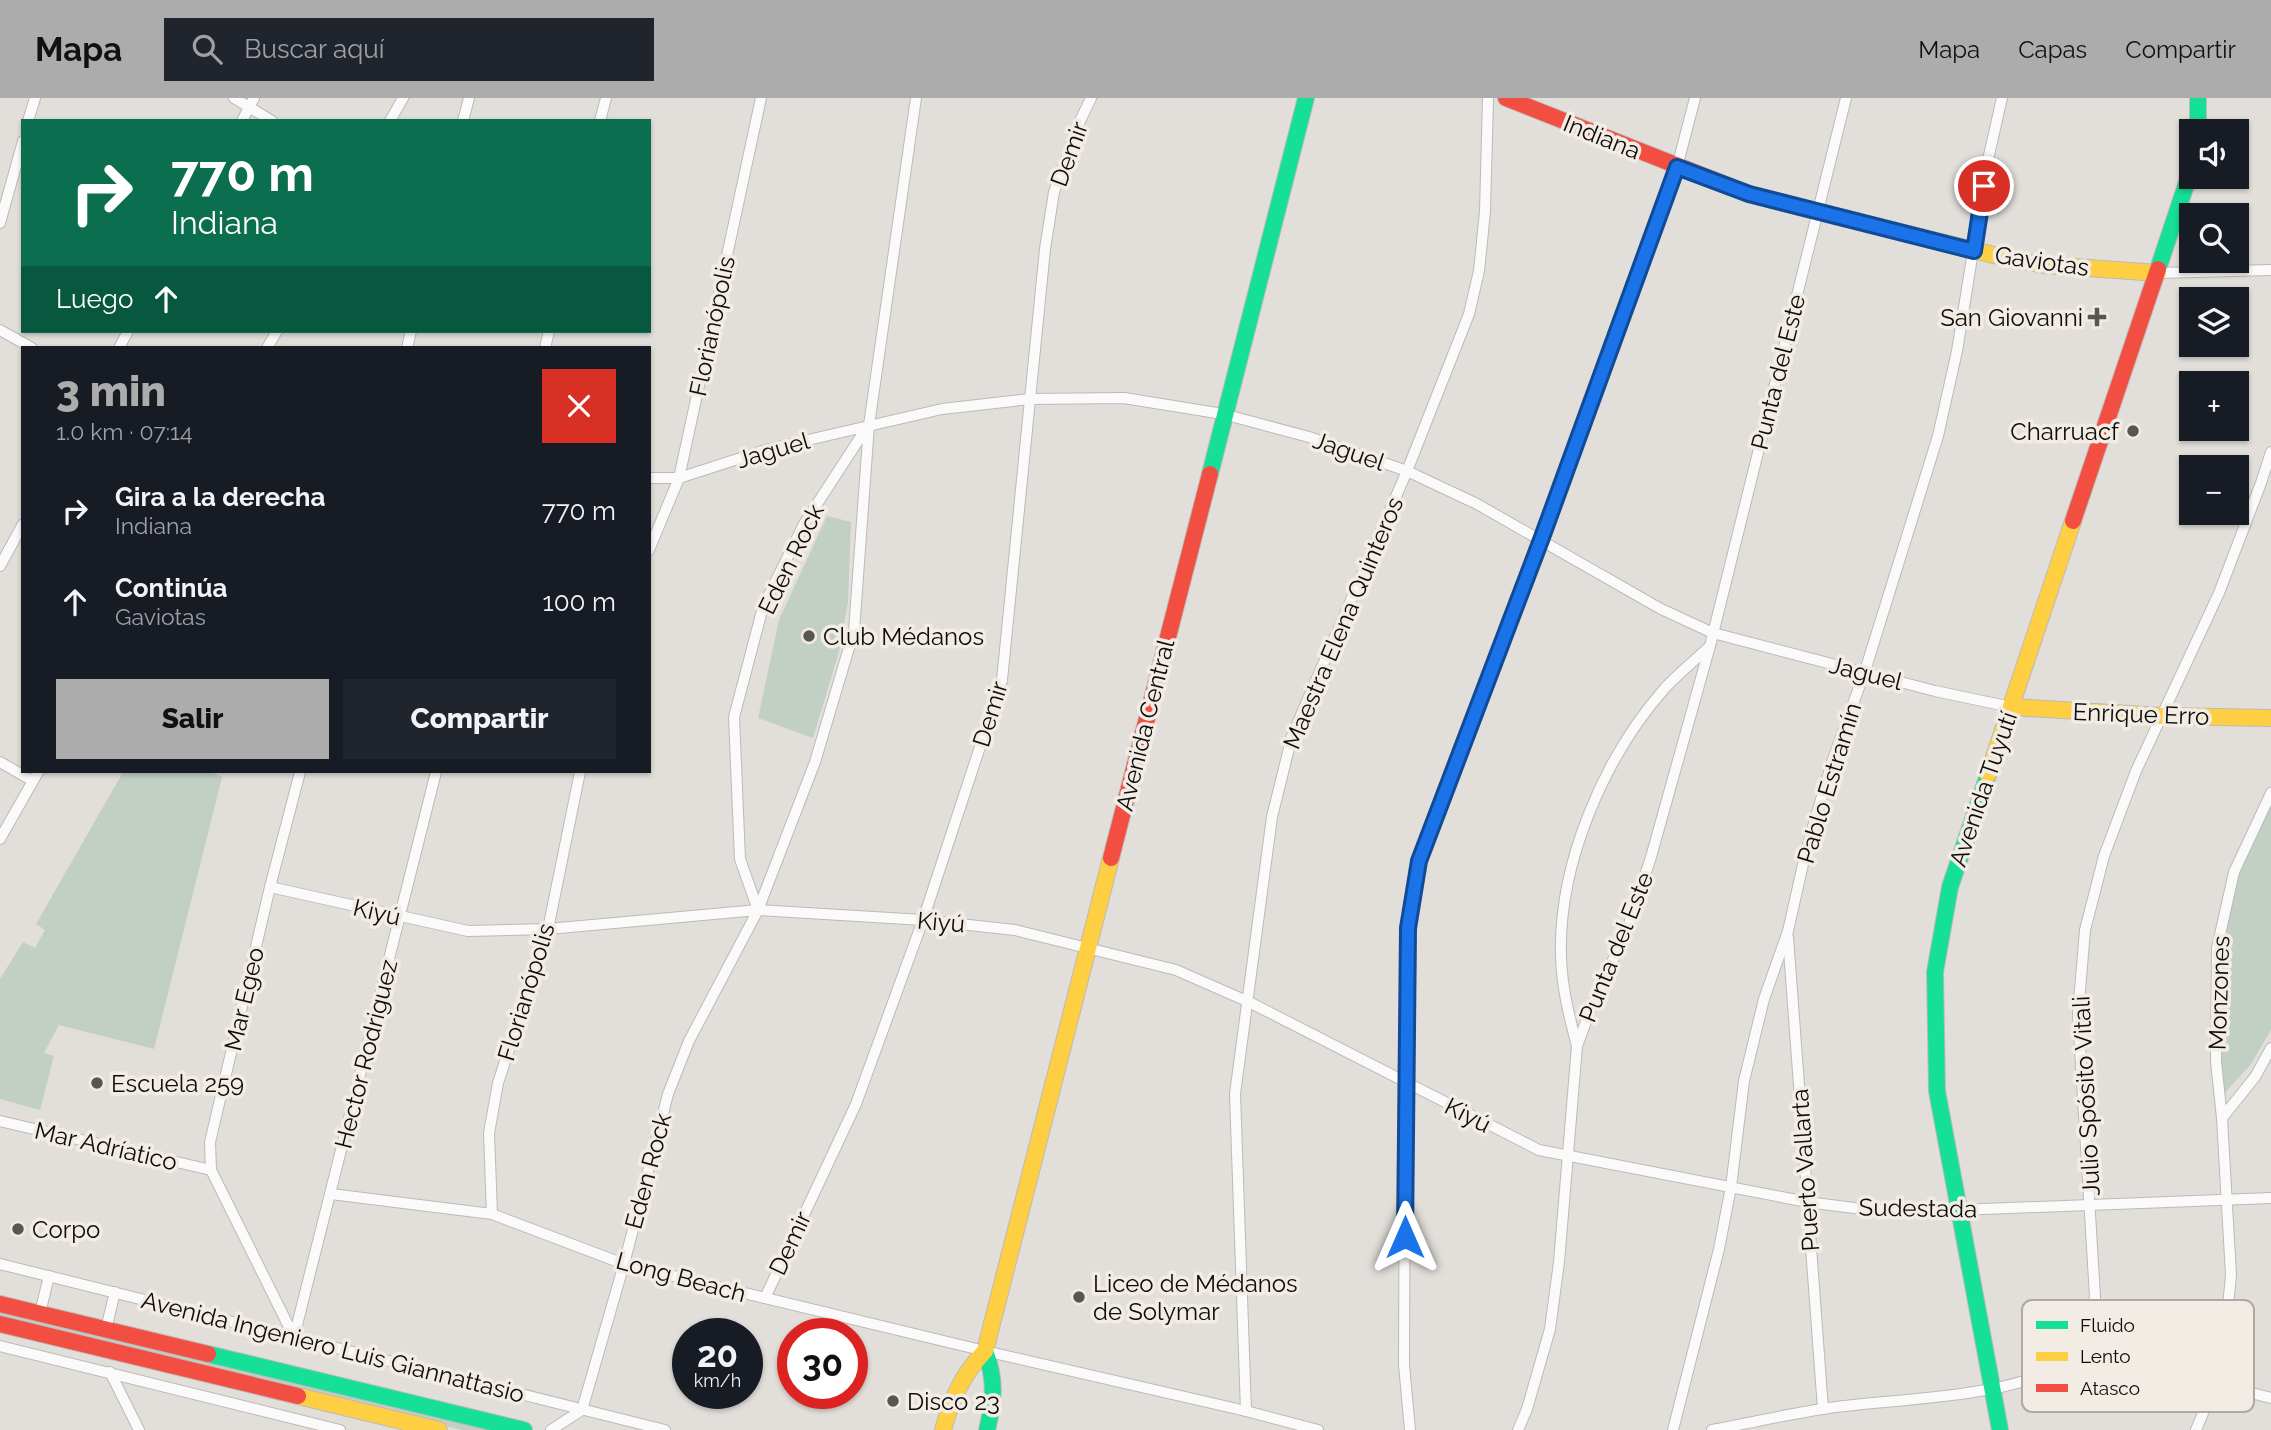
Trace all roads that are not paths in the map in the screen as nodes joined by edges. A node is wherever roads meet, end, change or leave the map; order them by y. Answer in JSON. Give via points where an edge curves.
{"nodes":[{"id":1,"x":35,"y":98,"type":"edge"},
{"id":2,"x":234,"y":98,"type":"edge"},
{"id":3,"x":403,"y":98,"type":"edge"},
{"id":4,"x":469,"y":98,"type":"edge"},
{"id":5,"x":606,"y":98,"type":"edge"},
{"id":6,"x":761,"y":98,"type":"edge"},
{"id":7,"x":916,"y":98,"type":"edge"},
{"id":8,"x":1091,"y":98,"type":"edge"},
{"id":9,"x":1306,"y":98,"type":"edge"},
{"id":10,"x":1488,"y":98,"type":"edge"},
{"id":11,"x":1506,"y":98,"type":"edge"},
{"id":12,"x":1695,"y":98,"type":"edge"},
{"id":13,"x":1846,"y":98,"type":"edge"},
{"id":14,"x":2002,"y":98,"type":"edge"},
{"id":15,"x":2198,"y":98,"type":"edge"},
{"id":16,"x":252,"y":103,"type":"edge"},
{"id":17,"x":30,"y":119,"type":"edge"},
{"id":18,"x":243,"y":119,"type":"edge"},
{"id":19,"x":270,"y":119,"type":"edge"},
{"id":20,"x":391,"y":119,"type":"edge"},
{"id":21,"x":464,"y":119,"type":"edge"},
{"id":22,"x":601,"y":119,"type":"edge"},
{"id":23,"x":2198,"y":119,"type":"edge"},
{"id":24,"x":21,"y":148,"type":"edge"},
{"id":25,"x":1677,"y":167,"type":"junction"},
{"id":26,"x":2185,"y":189,"type":"edge"},
{"id":27,"x":1818,"y":213,"type":"junction"},
{"id":28,"x":0,"y":223,"type":"edge"},
{"id":29,"x":1974,"y":251,"type":"junction"},
{"id":30,"x":2271,"y":270,"type":"edge"},
{"id":31,"x":2158,"y":273,"type":"junction"},
{"id":32,"x":0,"y":330,"type":"edge"},
{"id":33,"x":28,"y":346,"type":"edge"},
{"id":34,"x":1030,"y":400,"type":"junction"},
{"id":35,"x":1223,"y":414,"type":"junction"},
{"id":36,"x":869,"y":425,"type":"junction"},
{"id":37,"x":2271,"y":452,"type":"edge"},
{"id":38,"x":1407,"y":471,"type":"junction"},
{"id":39,"x":651,"y":478,"type":"edge"},
{"id":40,"x":679,"y":478,"type":"junction"},
{"id":41,"x":21,"y":528,"type":"edge"},
{"id":42,"x":1541,"y":540,"type":"junction"},
{"id":43,"x":651,"y":545,"type":"edge"},
{"id":44,"x":0,"y":566,"type":"edge"},
{"id":45,"x":1713,"y":633,"type":"junction"},
{"id":46,"x":1710,"y":646,"type":"junction"},
{"id":47,"x":1865,"y":671,"type":"junction"},
{"id":48,"x":2011,"y":707,"type":"junction"},
{"id":49,"x":2164,"y":716,"type":"junction"},
{"id":50,"x":2271,"y":718,"type":"edge"},
{"id":51,"x":0,"y":762,"type":"edge"},
{"id":52,"x":21,"y":771,"type":"edge"},
{"id":53,"x":300,"y":773,"type":"edge"},
{"id":54,"x":436,"y":773,"type":"edge"},
{"id":55,"x":580,"y":773,"type":"edge"},
{"id":56,"x":36,"y":777,"type":"edge"},
{"id":57,"x":2271,"y":793,"type":"edge"},
{"id":58,"x":0,"y":839,"type":"edge"},
{"id":59,"x":270,"y":887,"type":"junction"},
{"id":60,"x":758,"y":910,"type":"junction"},
{"id":61,"x":400,"y":917,"type":"junction"},
{"id":62,"x":923,"y":920,"type":"junction"},
{"id":63,"x":548,"y":929,"type":"junction"},
{"id":64,"x":1788,"y":931,"type":"junction"},
{"id":65,"x":1090,"y":947,"type":"junction"},
{"id":66,"x":1249,"y":1002,"type":"junction"},
{"id":67,"x":1577,"y":1046,"type":"junction"},
{"id":68,"x":2271,"y":1048,"type":"edge"},
{"id":69,"x":1405,"y":1083,"type":"junction"},
{"id":70,"x":2222,"y":1118,"type":"junction"},
{"id":71,"x":0,"y":1121,"type":"edge"},
{"id":72,"x":1569,"y":1157,"type":"junction"},
{"id":73,"x":211,"y":1170,"type":"junction"},
{"id":74,"x":1731,"y":1187,"type":"junction"},
{"id":75,"x":331,"y":1194,"type":"junction"},
{"id":76,"x":2271,"y":1198,"type":"edge"},
{"id":77,"x":2225,"y":1200,"type":"junction"},
{"id":78,"x":1807,"y":1202,"type":"junction"},
{"id":79,"x":2091,"y":1204,"type":"junction"},
{"id":80,"x":1958,"y":1210,"type":"junction"},
{"id":81,"x":492,"y":1214,"type":"junction"},
{"id":82,"x":0,"y":1264,"type":"edge"},
{"id":83,"x":624,"y":1264,"type":"junction"},
{"id":84,"x":49,"y":1276,"type":"junction"},
{"id":85,"x":115,"y":1292,"type":"junction"},
{"id":86,"x":765,"y":1298,"type":"junction"},
{"id":87,"x":2094,"y":1300,"type":"edge"},
{"id":88,"x":2229,"y":1300,"type":"edge"},
{"id":89,"x":0,"y":1304,"type":"edge"},
{"id":90,"x":40,"y":1313,"type":"junction"},
{"id":91,"x":0,"y":1324,"type":"edge"},
{"id":92,"x":106,"y":1329,"type":"junction"},
{"id":93,"x":294,"y":1337,"type":"junction"},
{"id":94,"x":0,"y":1346,"type":"edge"},
{"id":95,"x":985,"y":1351,"type":"junction"},
{"id":96,"x":110,"y":1372,"type":"junction"},
{"id":97,"x":2022,"y":1381,"type":"edge"},
{"id":98,"x":1992,"y":1389,"type":"junction"},
{"id":99,"x":2254,"y":1394,"type":"edge"},
{"id":100,"x":2271,"y":1398,"type":"edge"},
{"id":101,"x":1822,"y":1409,"type":"junction"},
{"id":102,"x":582,"y":1410,"type":"junction"},
{"id":103,"x":1246,"y":1411,"type":"junction"},
{"id":104,"x":2203,"y":1412,"type":"edge"},
{"id":105,"x":295,"y":1425,"type":"edge"},
{"id":106,"x":139,"y":1430,"type":"edge"},
{"id":107,"x":340,"y":1430,"type":"edge"},
{"id":108,"x":439,"y":1430,"type":"edge"},
{"id":109,"x":524,"y":1430,"type":"edge"},
{"id":110,"x":551,"y":1430,"type":"edge"},
{"id":111,"x":666,"y":1430,"type":"edge"},
{"id":112,"x":943,"y":1430,"type":"edge"},
{"id":113,"x":987,"y":1430,"type":"edge"},
{"id":114,"x":1318,"y":1430,"type":"edge"},
{"id":115,"x":1410,"y":1430,"type":"edge"},
{"id":116,"x":1518,"y":1430,"type":"edge"},
{"id":117,"x":1673,"y":1430,"type":"edge"},
{"id":118,"x":1712,"y":1430,"type":"edge"},
{"id":119,"x":2000,"y":1430,"type":"edge"},
{"id":120,"x":2196,"y":1430,"type":"edge"}],
"edges":[{"from":1,"to":17,"type":"street"},
{"from":2,"to":16,"type":"street"},
{"from":3,"to":20,"type":"street"},
{"from":4,"to":21,"type":"street"},
{"from":5,"to":22,"type":"street"},
{"from":6,"to":40,"type":"street","name":"Florianópolis"},
{"from":7,"to":36,"type":"street","name":"Eden Rock"},
{"from":8,"to":34,"type":"street","name":"Demir","via":[[1054,192]]},
{"from":9,"to":35,"type":"street","name":"Avenida Central"},
{"from":10,"to":38,"type":"street","name":"Maestra Elena Quinteros","via":[[1479,271],[1469,314]]},
{"from":11,"to":25,"type":"street","name":"Indiana"},
{"from":12,"to":25,"type":"street"},
{"from":13,"to":27,"type":"street","name":"Punta del Este"},
{"from":14,"to":29,"type":"street","name":"Pablo Estramín"},
{"from":15,"to":23,"type":"street"},
{"from":16,"to":18,"type":"street"},
{"from":16,"to":19,"type":"street"},
{"from":24,"to":28,"type":"street"},
{"from":25,"to":27,"type":"street","name":"Indiana"},
{"from":25,"to":42,"type":"street"},
{"from":26,"to":31,"type":"street","name":"Avenida Tuyutí"},
{"from":27,"to":29,"type":"street","name":"Gaviotas"},
{"from":27,"to":45,"type":"street","name":"Punta del Este"},
{"from":29,"to":31,"type":"street","name":"Gaviotas","via":[[2046,265]]},
{"from":29,"to":47,"type":"street","name":"Pablo Estramín","via":[[1938,436]]},
{"from":30,"to":31,"type":"street","name":"Gaviotas"},
{"from":31,"to":48,"type":"street","name":"Avenida Tuyutí"},
{"from":32,"to":33,"type":"street"},
{"from":34,"to":35,"type":"street","name":"Jaguel","via":[[1124,398]]},
{"from":34,"to":36,"type":"street","name":"Jaguel","via":[[942,409]]},
{"from":34,"to":62,"type":"street","name":"Demir","via":[[1002,680]]},
{"from":35,"to":38,"type":"street","name":"Jaguel"},
{"from":35,"to":65,"type":"street","name":"Avenida Central"},
{"from":36,"to":40,"type":"street","name":"Jaguel","via":[[769,449]]},
{"from":36,"to":60,"type":"street","name":"Eden Rock","via":[[854,631],[815,762]]},
{"from":36,"to":60,"type":"street","name":"Eden Rock","via":[[804,524],[763,607],[734,717],[740,859]]},
{"from":37,"to":49,"type":"street","name":"Julio Spósito Vitali","via":[[2219,593]]},
{"from":38,"to":42,"type":"street","name":"Jaguel"},
{"from":38,"to":66,"type":"street","name":"Maestra Elena Quinteros","via":[[1292,736],[1272,817]]},
{"from":39,"to":40,"type":"street","name":"Jaguel"},
{"from":40,"to":43,"type":"street","name":"Florianópolis"},
{"from":41,"to":44,"type":"street"},
{"from":42,"to":45,"type":"street","name":"Jaguel","via":[[1661,609]]},
{"from":42,"to":69,"type":"street","via":[[1419,861],[1408,928]]},
{"from":45,"to":46,"type":"street","name":"Punta del Este"},
{"from":45,"to":47,"type":"street","name":"Jaguel"},
{"from":46,"to":67,"type":"street","name":"Punta del Este","via":[[1628,927]]},
{"from":46,"to":67,"type":"street","name":"Punta del Este","via":[[1666,687],[1633,729],[1582,833],[1565,894],[1561,956],[1565,1004]]},
{"from":47,"to":48,"type":"street","name":"Jaguel"},
{"from":47,"to":64,"type":"street","name":"Pablo Estramín","via":[[1832,762]]},
{"from":48,"to":49,"type":"street","name":"Enrique Erro"},
{"from":48,"to":80,"type":"street","name":"Avenida Tuyutí","via":[[1950,887],[1935,972],[1937,1091]]},
{"from":49,"to":50,"type":"street","name":"Enrique Erro"},
{"from":49,"to":79,"type":"street","name":"Julio Spósito Vitali","via":[[2136,771],[2104,856],[2085,930],[2078,1014]]},
{"from":51,"to":52,"type":"street"},
{"from":53,"to":59,"type":"street","name":"Mar Egeo"},
{"from":54,"to":61,"type":"street","name":"Hector Rodriguez"},
{"from":55,"to":63,"type":"street","name":"Florianópolis"},
{"from":56,"to":58,"type":"street"},
{"from":57,"to":70,"type":"street","name":"Monzones","via":[[2234,872],[2217,947],[2216,1062]]},
{"from":59,"to":61,"type":"street","name":"Kiyú"},
{"from":59,"to":73,"type":"street","name":"Mar Egeo","via":[[210,1142]]},
{"from":60,"to":62,"type":"street","name":"Kiyú"},
{"from":60,"to":63,"type":"street","name":"Kiyú"},
{"from":60,"to":83,"type":"street","name":"Eden Rock","via":[[690,1041],[668,1094]]},
{"from":61,"to":63,"type":"street","name":"Kiyú","via":[[468,931]]},
{"from":61,"to":75,"type":"street","name":"Hector Rodriguez"},
{"from":62,"to":65,"type":"street","name":"Kiyú","via":[[1015,930]]},
{"from":62,"to":86,"type":"street","name":"Demir","via":[[856,1104]]},
{"from":63,"to":81,"type":"street","name":"Florianópolis","via":[[498,1083],[489,1133]]},
{"from":64,"to":74,"type":"street","name":"Pablo Estramín","via":[[1764,999],[1744,1082]]},
{"from":64,"to":78,"type":"street","name":"Puerto Vallarta"},
{"from":65,"to":66,"type":"street","name":"Kiyú","via":[[1177,970]]},
{"from":65,"to":95,"type":"street","name":"Avenida Central"},
{"from":66,"to":69,"type":"street","name":"Kiyú"},
{"from":66,"to":103,"type":"street","name":"Maestra Elena Quinteros","via":[[1235,1094]]},
{"from":67,"to":72,"type":"street","name":"Punta del Este"},
{"from":68,"to":70,"type":"street","name":"Monzones","via":[[2255,1077]]},
{"from":69,"to":72,"type":"street","name":"Kiyú","via":[[1539,1150]]},
{"from":69,"to":115,"type":"street","via":[[1404,1365]]},
{"from":70,"to":77,"type":"street","name":"Monzones"},
{"from":71,"to":73,"type":"street","name":"Mar Adríatico"},
{"from":72,"to":74,"type":"street","name":"Sudestada"},
{"from":72,"to":116,"type":"street","name":"Punta del Este","via":[[1550,1329]]},
{"from":73,"to":93,"type":"street","name":"Mar Egeo"},
{"from":74,"to":78,"type":"street","name":"Sudestada"},
{"from":74,"to":117,"type":"street","name":"Pablo Estramín","via":[[1720,1249]]},
{"from":75,"to":81,"type":"street","name":"Long Beach"},
{"from":75,"to":93,"type":"street","name":"Hector Rodriguez"},
{"from":76,"to":77,"type":"street","name":"Sudestada"},
{"from":77,"to":79,"type":"street","name":"Sudestada"},
{"from":77,"to":88,"type":"street","name":"Monzones"},
{"from":78,"to":80,"type":"street","name":"Sudestada","via":[[1870,1210]]},
{"from":78,"to":101,"type":"street","name":"Puerto Vallarta"},
{"from":79,"to":80,"type":"street","name":"Sudestada"},
{"from":79,"to":87,"type":"street","name":"Julio Spósito Vitali"},
{"from":80,"to":98,"type":"street","name":"Avenida Tuyutí"},
{"from":81,"to":83,"type":"street","name":"Long Beach"},
{"from":82,"to":84,"type":"street","name":"Avenida Ingeniero Luis Giannattasio"},
{"from":83,"to":86,"type":"street","name":"Long Beach"},
{"from":83,"to":102,"type":"street","name":"Eden Rock"},
{"from":84,"to":85,"type":"street","name":"Avenida Ingeniero Luis Giannattasio"},
{"from":84,"to":90,"type":"street"},
{"from":85,"to":92,"type":"street"},
{"from":85,"to":93,"type":"street","name":"Avenida Ingeniero Luis Giannattasio"},
{"from":86,"to":95,"type":"street","name":"Long Beach"},
{"from":89,"to":90,"type":"street","name":"Avenida Ingeniero Luis Giannattasio"},
{"from":90,"to":92,"type":"street","name":"Avenida Ingeniero Luis Giannattasio"},
{"from":91,"to":108,"type":"street"},
{"from":92,"to":109,"type":"street","name":"Avenida Ingeniero Luis Giannattasio"},
{"from":93,"to":102,"type":"street","name":"Avenida Ingeniero Luis Giannattasio"},
{"from":94,"to":96,"type":"street"},
{"from":95,"to":103,"type":"street","name":"Long Beach"},
{"from":95,"to":112,"type":"street","name":"Avenida Central","via":[[958,1382]]},
{"from":95,"to":113,"type":"street","via":[[996,1390]]},
{"from":96,"to":105,"type":"street"},
{"from":96,"to":106,"type":"street"},
{"from":97,"to":98,"type":"street","name":"Julio Spósito Vitali"},
{"from":98,"to":101,"type":"street","name":"Julio Spósito Vitali"},
{"from":98,"to":119,"type":"street","name":"Avenida Tuyutí"},
{"from":99,"to":100,"type":"street"},
{"from":101,"to":118,"type":"street","name":"Julio Spósito Vitali"},
{"from":102,"to":110,"type":"street"},
{"from":102,"to":111,"type":"street","name":"Avenida Ingeniero Luis Giannattasio"},
{"from":103,"to":114,"type":"street","name":"Long Beach"},
{"from":104,"to":120,"type":"street","name":"Monzones"},
{"from":105,"to":107,"type":"street"}]}
